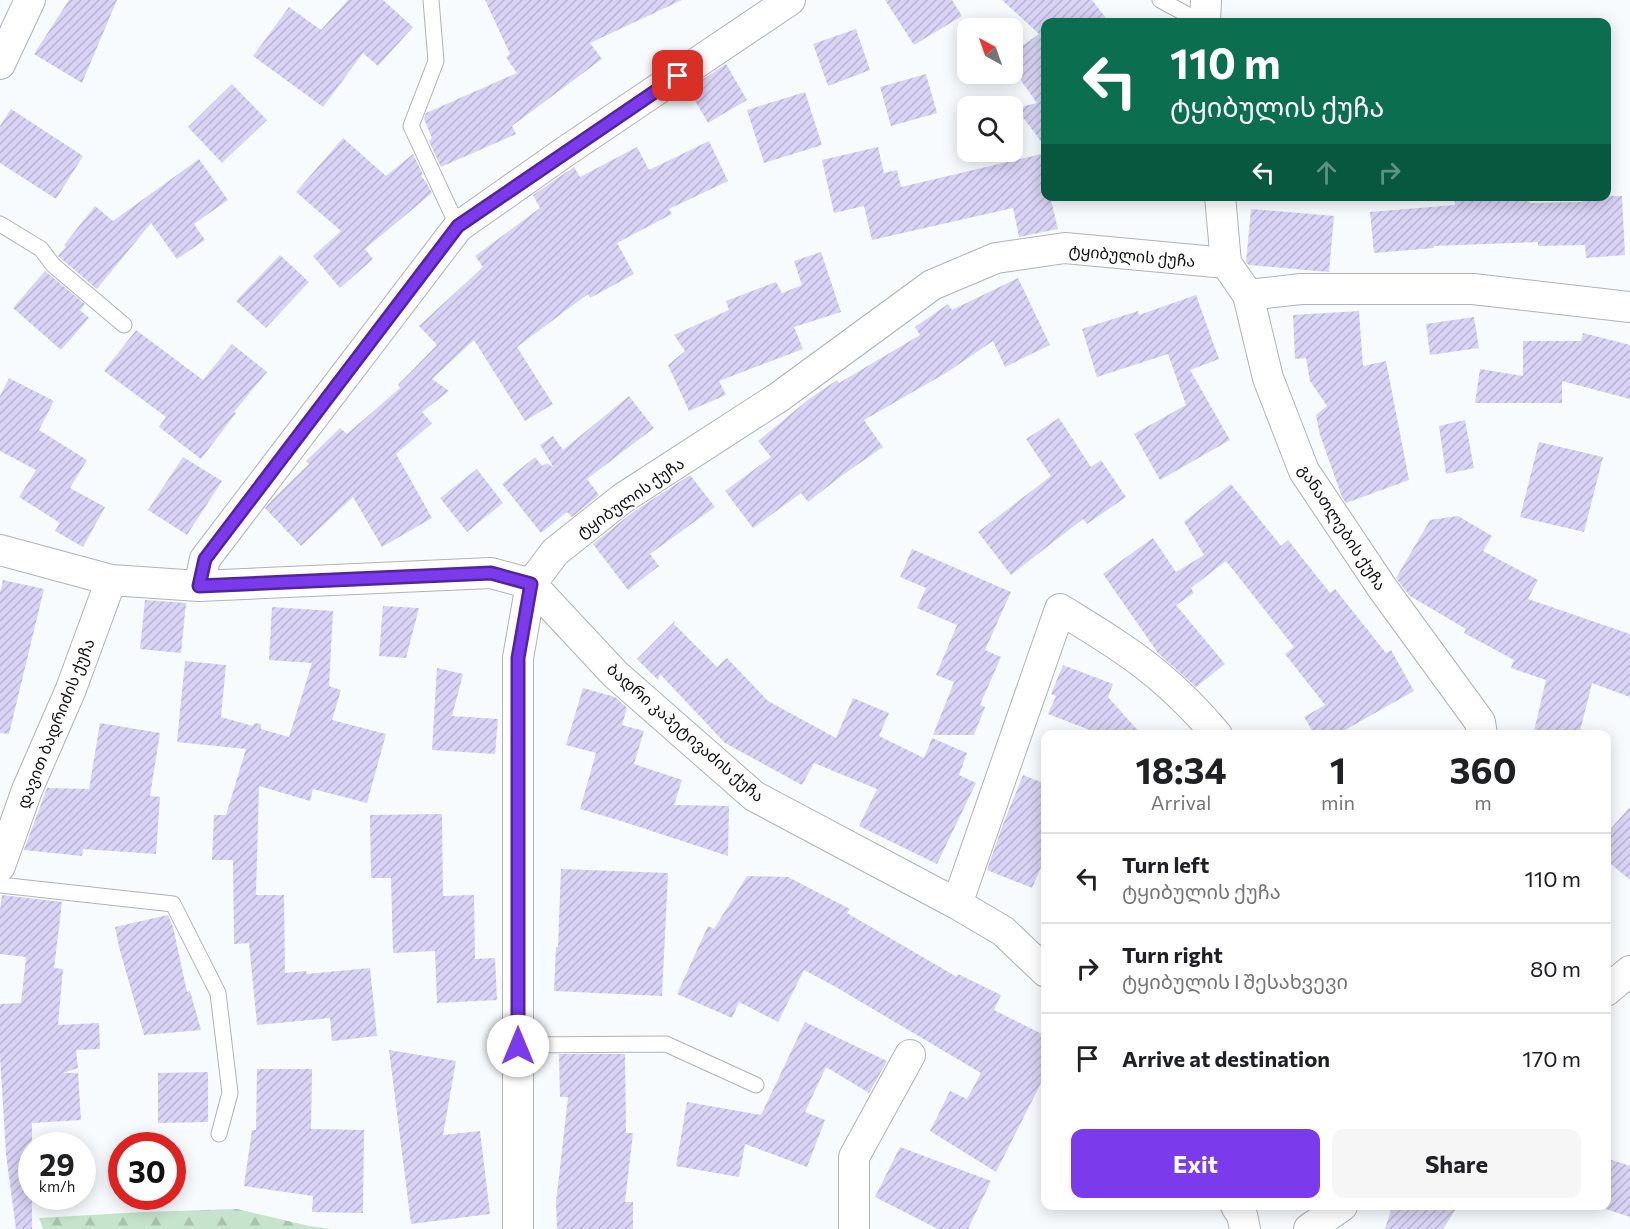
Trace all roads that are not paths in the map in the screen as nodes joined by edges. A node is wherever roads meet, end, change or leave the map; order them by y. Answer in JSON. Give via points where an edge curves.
{"nodes":[{"id":1,"x":30,"y":0,"type":"edge"},
{"id":2,"x":430,"y":0,"type":"edge"},
{"id":3,"x":790,"y":0,"type":"edge"},
{"id":4,"x":1160,"y":0,"type":"edge"},
{"id":5,"x":1206,"y":0,"type":"edge"},
{"id":6,"x":1195,"y":18,"type":"edge"},
{"id":7,"x":1204,"y":18,"type":"edge"},
{"id":8,"x":0,"y":64,"type":"edge"},
{"id":9,"x":1220,"y":201,"type":"edge"},
{"id":10,"x":0,"y":224,"type":"edge"},
{"id":11,"x":458,"y":226,"type":"junction"},
{"id":12,"x":1226,"y":263,"type":"junction"},
{"id":13,"x":1248,"y":295,"type":"junction"},
{"id":14,"x":1630,"y":307,"type":"edge"},
{"id":15,"x":124,"y":325,"type":"dead end"},
{"id":16,"x":0,"y":550,"type":"edge"},
{"id":17,"x":111,"y":580,"type":"junction"},
{"id":18,"x":531,"y":584,"type":"junction"},
{"id":19,"x":199,"y":586,"type":"junction"},
{"id":20,"x":1213,"y":730,"type":"edge"},
{"id":21,"x":1481,"y":730,"type":"edge"},
{"id":22,"x":0,"y":866,"type":"edge"},
{"id":23,"x":0,"y":885,"type":"edge"},
{"id":24,"x":957,"y":904,"type":"junction"},
{"id":25,"x":1041,"y":967,"type":"edge"},
{"id":26,"x":1630,"y":971,"type":"edge"},
{"id":27,"x":1611,"y":987,"type":"edge"},
{"id":28,"x":518,"y":1046,"type":"junction"},
{"id":29,"x":910,"y":1055,"type":"dead end"},
{"id":30,"x":756,"y":1085,"type":"dead end"},
{"id":31,"x":219,"y":1134,"type":"dead end"},
{"id":32,"x":1239,"y":1210,"type":"edge"},
{"id":33,"x":1309,"y":1210,"type":"edge"},
{"id":34,"x":1336,"y":1210,"type":"edge"},
{"id":35,"x":518,"y":1229,"type":"edge"},
{"id":36,"x":854,"y":1229,"type":"edge"},
{"id":37,"x":1245,"y":1229,"type":"edge"},
{"id":38,"x":1300,"y":1229,"type":"edge"},
{"id":39,"x":1309,"y":1229,"type":"edge"}],
"edges":[{"from":1,"to":8,"type":"street"},
{"from":2,"to":11,"type":"lane","via":[[436,61],[411,126]]},
{"from":3,"to":11,"type":"street"},
{"from":4,"to":6,"type":"lane"},
{"from":5,"to":7,"type":"street"},
{"from":9,"to":12,"type":"street","name":"განათლების ქუჩა"},
{"from":10,"to":15,"type":"lane","via":[[41,249],[53,265]]},
{"from":11,"to":19,"type":"street","via":[[205,559]]},
{"from":12,"to":13,"type":"street","name":"განათლების ქუჩა"},
{"from":12,"to":18,"type":"street","name":"ტყიბულის ქუჩა","via":[[1065,248],[996,258],[932,285],[779,397],[623,498],[555,552]]},
{"from":13,"to":14,"type":"street","via":[[1301,289],[1473,289]]},
{"from":13,"to":21,"type":"street","name":"განათლების ქუჩა","via":[[1268,378],[1304,471],[1383,589],[1480,722]]},
{"from":16,"to":17,"type":"street"},
{"from":17,"to":19,"type":"street"},
{"from":17,"to":22,"type":"street","name":"დავით ბადრიძის ქუჩა"},
{"from":18,"to":19,"type":"street","via":[[491,573]]},
{"from":18,"to":24,"type":"street","name":"ბადრი კაპეტივაძის ქუჩა","via":[[615,674],[754,796]]},
{"from":18,"to":28,"type":"street","via":[[518,658]]},
{"from":20,"to":24,"type":"street","via":[[1155,673],[1060,609]]},
{"from":23,"to":31,"type":"lane","via":[[173,904],[218,993],[230,1093]]},
{"from":24,"to":25,"type":"street","name":"ბადრი კაპეტივაძის ქუჩა","via":[[1003,932]]},
{"from":26,"to":27,"type":"street"},
{"from":28,"to":30,"type":"lane","via":[[666,1044]]},
{"from":28,"to":35,"type":"street"},
{"from":29,"to":36,"type":"street","via":[[854,1157]]},
{"from":32,"to":37,"type":"street"},
{"from":33,"to":38,"type":"street"},
{"from":34,"to":39,"type":"street"}]}
